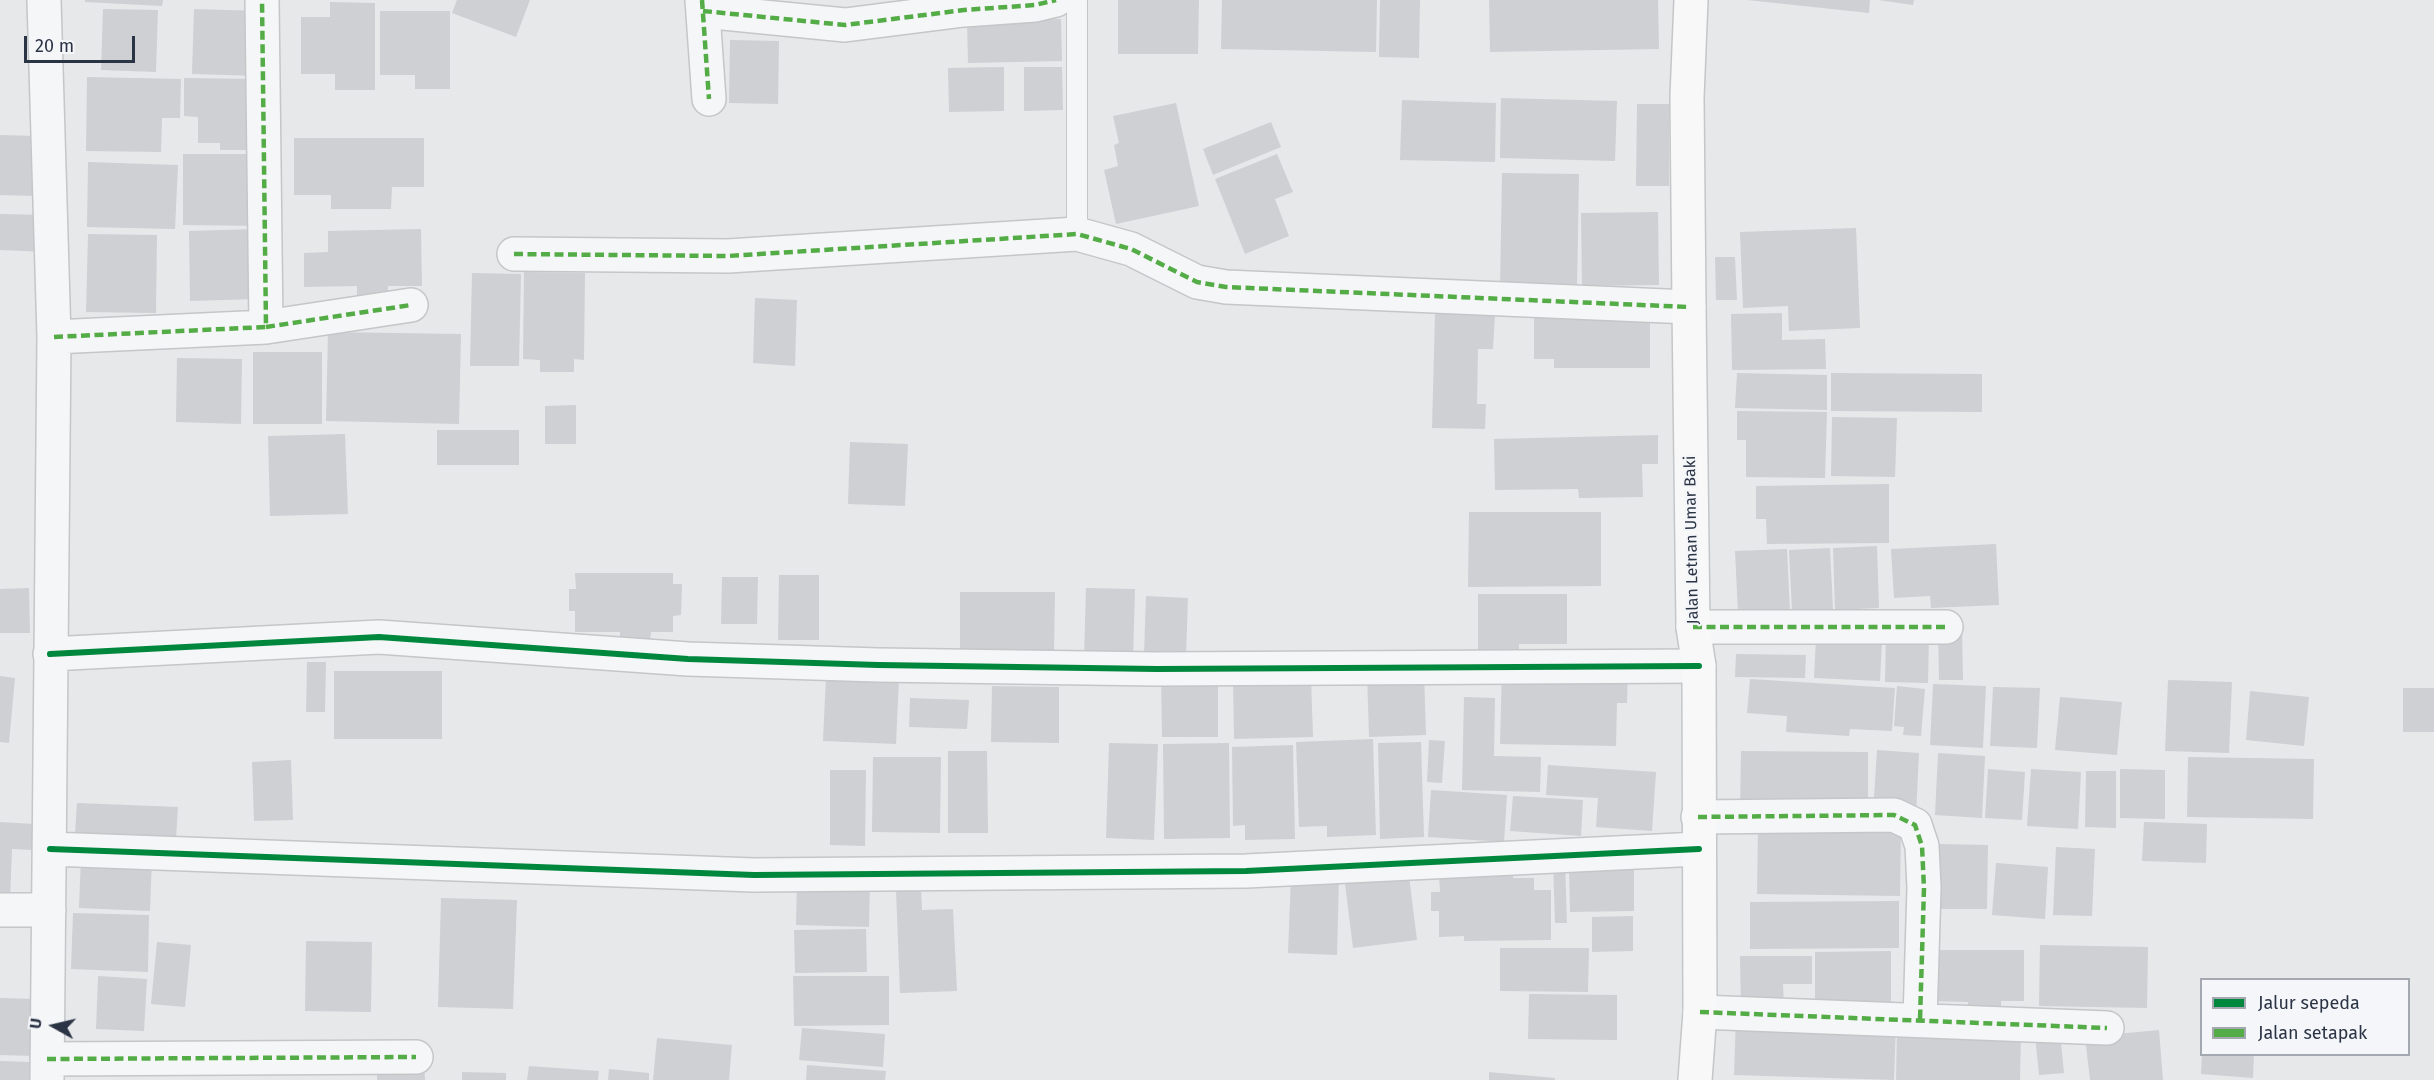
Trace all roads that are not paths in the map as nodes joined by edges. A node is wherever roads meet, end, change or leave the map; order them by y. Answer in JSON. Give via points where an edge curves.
{"nodes":[{"id":1,"x":44,"y":0,"type":"edge"},
{"id":2,"x":262,"y":0,"type":"edge"},
{"id":3,"x":1056,"y":0,"type":"edge"},
{"id":4,"x":1077,"y":0,"type":"edge"},
{"id":5,"x":1691,"y":0,"type":"edge"},
{"id":6,"x":702,"y":6,"type":"edge"},
{"id":7,"x":709,"y":99,"type":"dead end"},
{"id":8,"x":1077,"y":234,"type":"junction"},
{"id":9,"x":514,"y":254,"type":"dead end"},
{"id":10,"x":411,"y":305,"type":"dead end"},
{"id":11,"x":1689,"y":307,"type":"junction"},
{"id":12,"x":266,"y":327,"type":"junction"},
{"id":13,"x":54,"y":337,"type":"junction"},
{"id":14,"x":1693,"y":627,"type":"junction"},
{"id":15,"x":1946,"y":627,"type":"dead end"},
{"id":16,"x":50,"y":654,"type":"junction"},
{"id":17,"x":1699,"y":666,"type":"junction"},
{"id":18,"x":1699,"y":833,"type":"junction"},
{"id":19,"x":50,"y":849,"type":"junction"},
{"id":20,"x":0,"y":909,"type":"edge"},
{"id":21,"x":49,"y":910,"type":"junction"},
{"id":22,"x":1700,"y":1012,"type":"junction"},
{"id":23,"x":1920,"y":1020,"type":"junction"},
{"id":24,"x":2107,"y":1028,"type":"dead end"},
{"id":25,"x":416,"y":1057,"type":"dead end"},
{"id":26,"x":47,"y":1069,"type":"edge"},
{"id":27,"x":1695,"y":1080,"type":"edge"}],
"edges":[{"from":1,"to":13,"type":"street"},
{"from":2,"to":12,"type":"street"},
{"from":3,"to":6,"type":"street","via":[[845,25]]},
{"from":4,"to":8,"type":"lane"},
{"from":5,"to":11,"type":"street","name":"Jalan Letnan Umar Baki","via":[[1687,98]]},
{"from":6,"to":7,"type":"street"},
{"from":8,"to":9,"type":"street","via":[[728,256]]},
{"from":8,"to":11,"type":"street","via":[[1131,249],[1197,282],[1226,287]]},
{"from":10,"to":12,"type":"street"},
{"from":11,"to":14,"type":"street","name":"Jalan Letnan Umar Baki"},
{"from":12,"to":13,"type":"street"},
{"from":13,"to":16,"type":"street"},
{"from":14,"to":15,"type":"street"},
{"from":14,"to":17,"type":"street","name":"Jalan Letnan Umar Baki"},
{"from":16,"to":17,"type":"street","via":[[379,637],[688,659],[878,665],[1157,669]]},
{"from":16,"to":19,"type":"street"},
{"from":17,"to":18,"type":"street","name":"Jalan Letnan Umar Baki"},
{"from":18,"to":19,"type":"street","via":[[1246,871],[754,875]]},
{"from":18,"to":22,"type":"street","name":"Jalan Letnan Umar Baki"},
{"from":18,"to":23,"type":"street","via":[[1894,815],[1915,825],[1922,846],[1924,888]]},
{"from":19,"to":21,"type":"street"},
{"from":20,"to":21,"type":"street"},
{"from":21,"to":26,"type":"street"},
{"from":22,"to":23,"type":"street"},
{"from":22,"to":27,"type":"street","name":"Jalan Letnan Umar Baki"},
{"from":23,"to":24,"type":"street"},
{"from":25,"to":26,"type":"street"}]}
